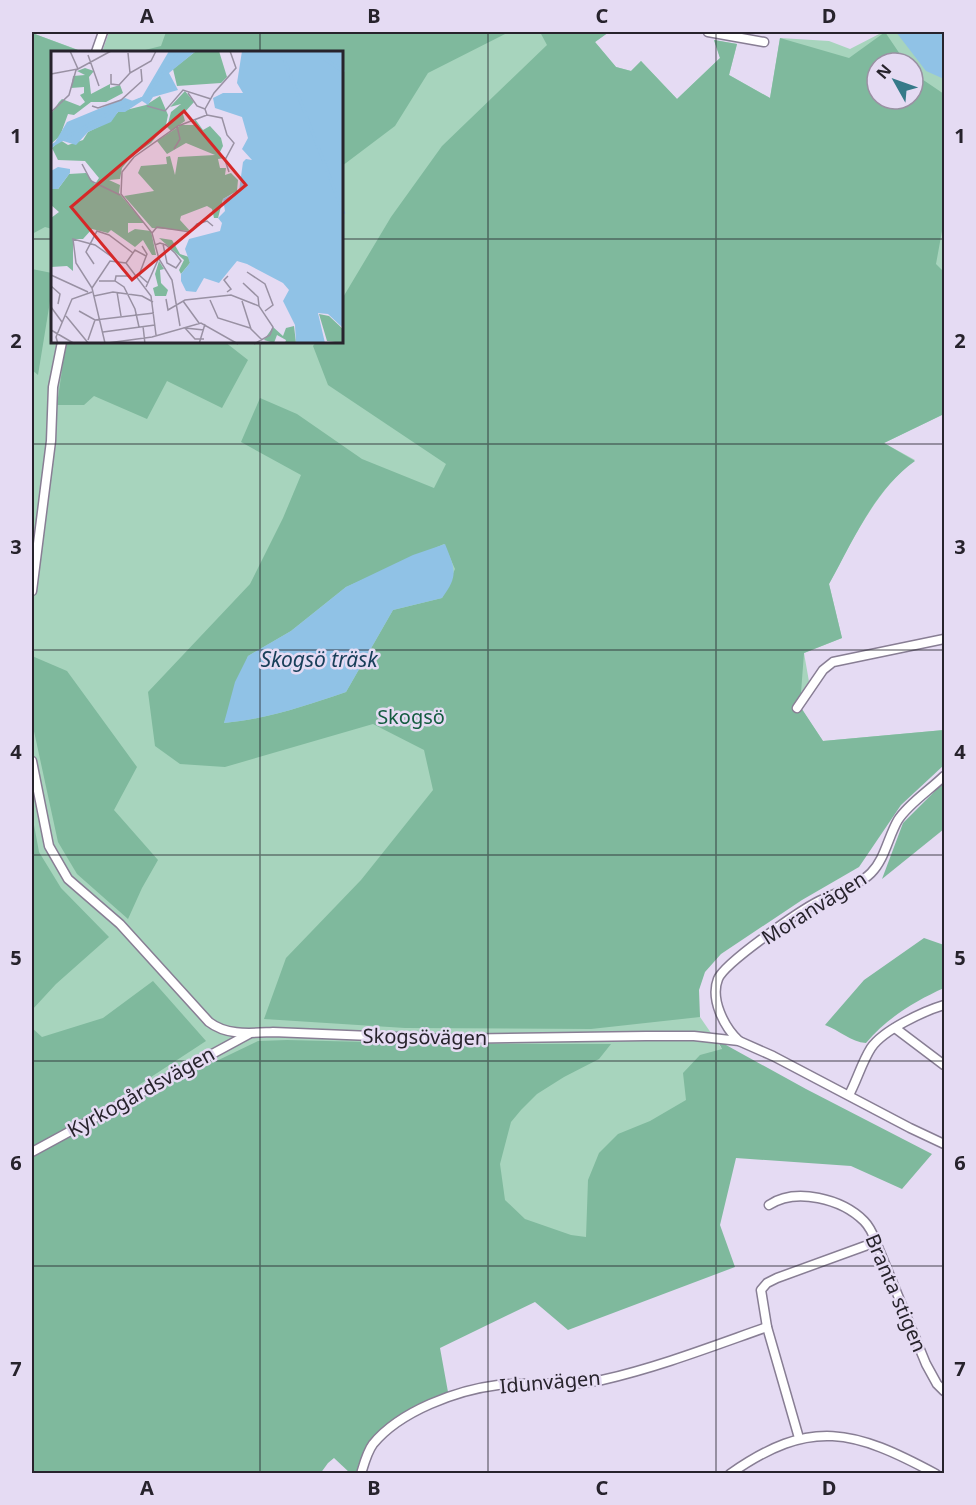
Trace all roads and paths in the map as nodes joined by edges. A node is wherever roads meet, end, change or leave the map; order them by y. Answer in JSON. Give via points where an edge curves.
{"nodes":[{"id":1,"x":103,"y":32,"type":"edge"},
{"id":2,"x":708,"y":32,"type":"edge"},
{"id":3,"x":764,"y":42,"type":"dead end"},
{"id":4,"x":96,"y":51,"type":"edge"},
{"id":5,"x":62,"y":344,"type":"edge"},
{"id":6,"x":32,"y":591,"type":"edge"},
{"id":7,"x":945,"y":639,"type":"edge"},
{"id":8,"x":797,"y":708,"type":"dead end"},
{"id":9,"x":32,"y":761,"type":"edge"},
{"id":10,"x":945,"y":776,"type":"edge"},
{"id":11,"x":945,"y":1005,"type":"edge"},
{"id":12,"x":896,"y":1028,"type":"junction"},
{"id":13,"x":250,"y":1033,"type":"junction"},
{"id":14,"x":739,"y":1041,"type":"junction"},
{"id":15,"x":945,"y":1065,"type":"edge"},
{"id":16,"x":849,"y":1095,"type":"junction"},
{"id":17,"x":944,"y":1143,"type":"edge"},
{"id":18,"x":32,"y":1152,"type":"edge"},
{"id":19,"x":769,"y":1205,"type":"dead end"},
{"id":20,"x":876,"y":1242,"type":"junction"},
{"id":21,"x":767,"y":1327,"type":"junction"},
{"id":22,"x":945,"y":1391,"type":"edge"},
{"id":23,"x":799,"y":1438,"type":"junction"},
{"id":24,"x":361,"y":1473,"type":"edge"},
{"id":25,"x":730,"y":1473,"type":"edge"},
{"id":26,"x":936,"y":1473,"type":"edge"}],
"edges":[{"from":1,"to":4,"type":"street"},
{"from":2,"to":3,"type":"street"},
{"from":5,"to":6,"type":"street","via":[[53,387],[51,441]]},
{"from":7,"to":8,"type":"street","via":[[833,662]]},
{"from":9,"to":13,"type":"street","name":"Skogsövägen","via":[[49,846],[68,879],[120,924],[208,1022],[225,1032]]},
{"from":10,"to":14,"type":"street","name":"Moranvägen","via":[[899,819],[879,862],[864,879],[816,903],[723,971],[716,988],[719,1009],[729,1032]]},
{"from":11,"to":12,"type":"street","via":[[925,1011]]},
{"from":12,"to":15,"type":"street"},
{"from":12,"to":16,"type":"street","via":[[872,1047]]},
{"from":13,"to":14,"type":"street","name":"Skogsövägen","via":[[445,1039],[694,1036]]},
{"from":13,"to":18,"type":"street","name":"Kyrkogårdsvägen"},
{"from":14,"to":16,"type":"street","name":"Skogsövägen"},
{"from":16,"to":17,"type":"street","name":"Skogsövägen"},
{"from":19,"to":20,"type":"street","name":"Branta stigen","via":[[791,1196],[817,1198],[863,1220]]},
{"from":20,"to":21,"type":"street","via":[[767,1283],[761,1290]]},
{"from":20,"to":22,"type":"street","name":"Branta stigen","via":[[926,1364]]},
{"from":21,"to":23,"type":"street"},
{"from":21,"to":24,"type":"street","name":"Idunvägen","via":[[678,1359],[603,1380],[497,1385],[425,1406],[384,1432],[372,1446]]},
{"from":23,"to":25,"type":"street","via":[[767,1450]]},
{"from":23,"to":26,"type":"street","via":[[840,1436],[864,1441]]}]}
